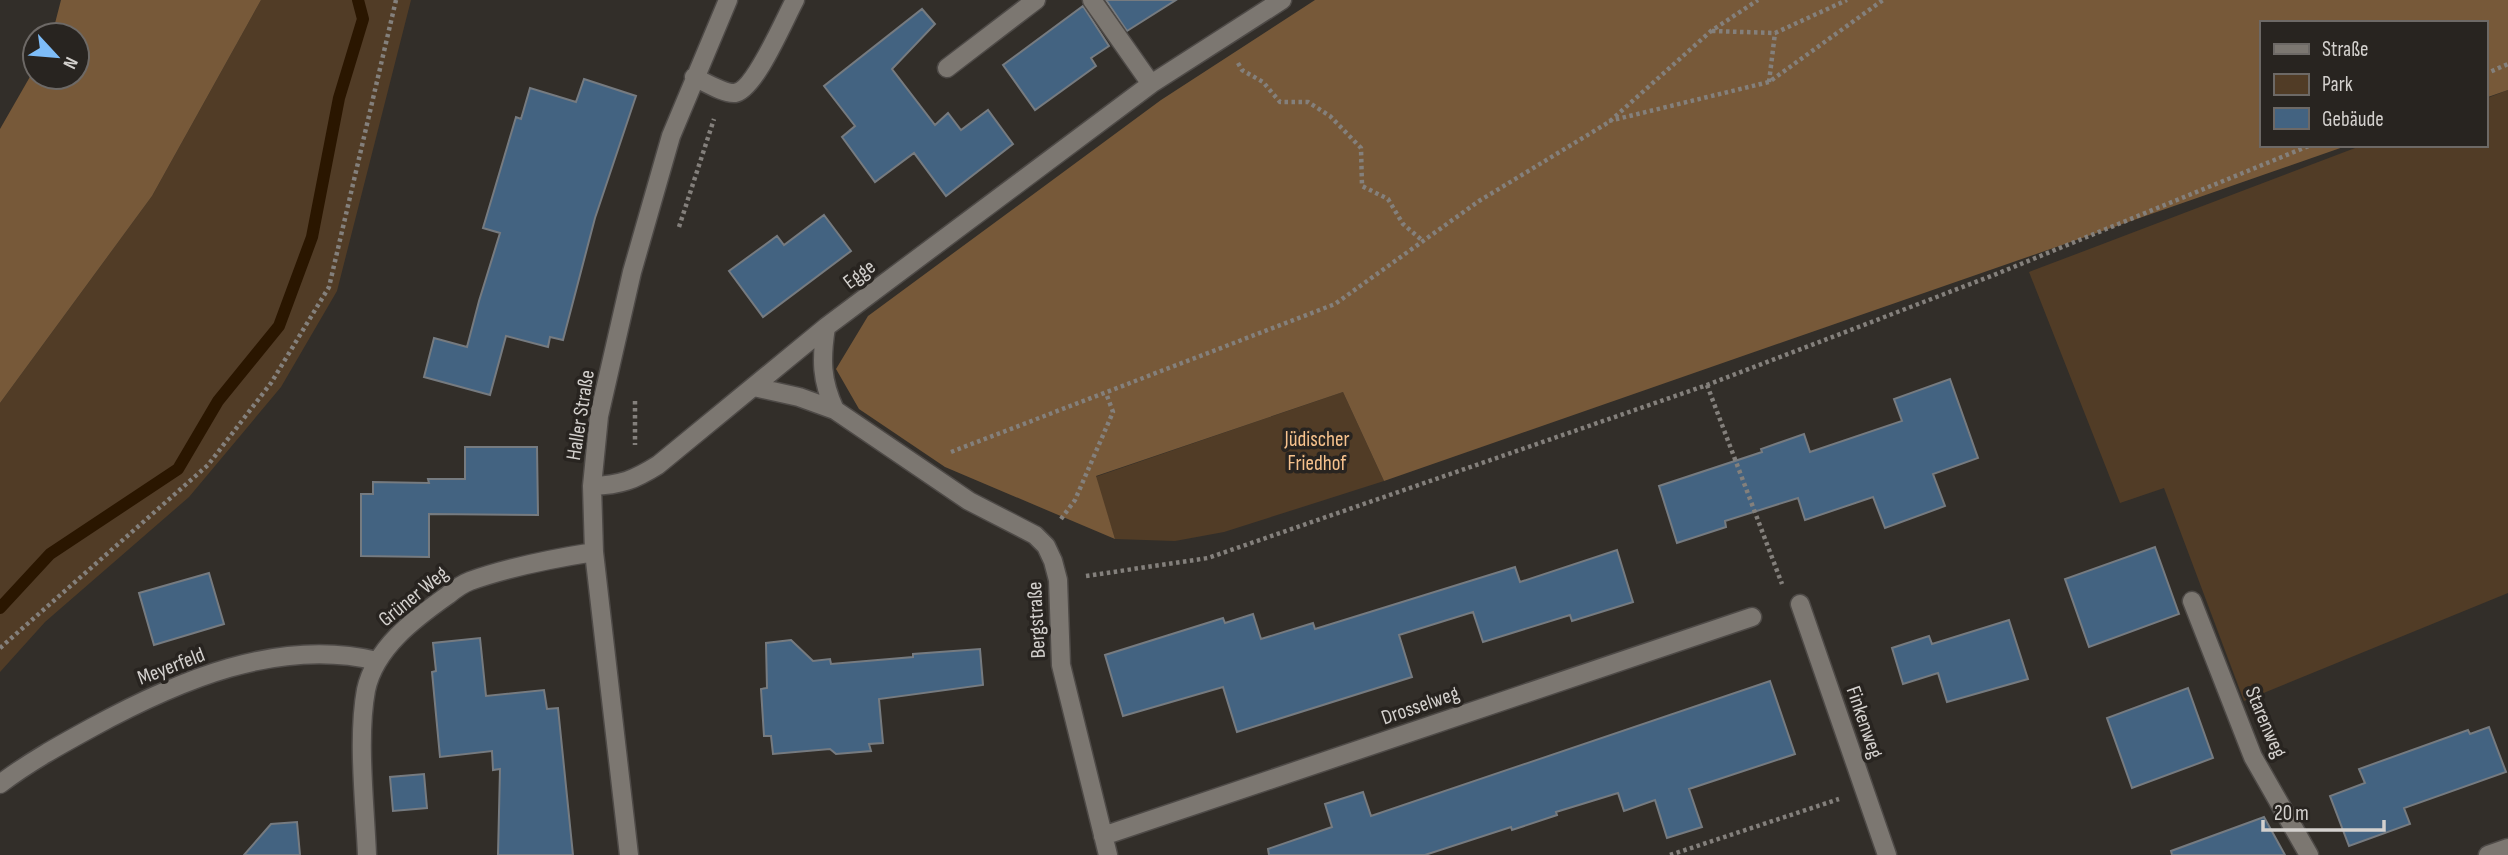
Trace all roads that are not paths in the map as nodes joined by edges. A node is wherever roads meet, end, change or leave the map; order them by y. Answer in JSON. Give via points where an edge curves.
{"nodes":[{"id":1,"x":728,"y":0,"type":"edge"},
{"id":2,"x":795,"y":0,"type":"edge"},
{"id":3,"x":1036,"y":0,"type":"edge"},
{"id":4,"x":1092,"y":0,"type":"edge"},
{"id":5,"x":1282,"y":0,"type":"edge"},
{"id":6,"x":947,"y":68,"type":"dead end"},
{"id":7,"x":694,"y":77,"type":"junction"},
{"id":8,"x":1151,"y":84,"type":"junction"},
{"id":9,"x":826,"y":327,"type":"junction"},
{"id":10,"x":754,"y":387,"type":"junction"},
{"id":11,"x":835,"y":410,"type":"junction"},
{"id":12,"x":592,"y":486,"type":"junction"},
{"id":13,"x":594,"y":552,"type":"junction"},
{"id":14,"x":1793,"y":599,"type":"road end"},
{"id":15,"x":2192,"y":601,"type":"dead end"},
{"id":16,"x":1752,"y":617,"type":"dead end"},
{"id":17,"x":377,"y":661,"type":"junction"},
{"id":18,"x":0,"y":784,"type":"edge"},
{"id":19,"x":1103,"y":836,"type":"junction"},
{"id":20,"x":2508,"y":848,"type":"edge"},
{"id":21,"x":367,"y":855,"type":"edge"},
{"id":22,"x":629,"y":855,"type":"edge"},
{"id":23,"x":1108,"y":855,"type":"edge"},
{"id":24,"x":1887,"y":855,"type":"edge"},
{"id":25,"x":2309,"y":855,"type":"edge"},
{"id":26,"x":2488,"y":855,"type":"edge"}],
"edges":[{"from":1,"to":7,"type":"street","name":"Haller Straße"},
{"from":2,"to":7,"type":"street","via":[[756,74],[742,91],[732,93]]},
{"from":3,"to":6,"type":"street"},
{"from":4,"to":8,"type":"street"},
{"from":5,"to":8,"type":"street","name":"Egge"},
{"from":7,"to":12,"type":"street","name":"Haller Straße","via":[[671,136],[632,272],[599,416]]},
{"from":8,"to":9,"type":"street","name":"Egge"},
{"from":9,"to":10,"type":"street","name":"Egge"},
{"from":9,"to":11,"type":"street","via":[[822,357],[826,390]]},
{"from":10,"to":11,"type":"street"},
{"from":10,"to":12,"type":"street","name":"Egge","via":[[659,465],[617,485]]},
{"from":11,"to":19,"type":"street","name":"Bergstraße","via":[[969,501],[1035,535],[1046,546],[1058,580],[1061,665]]},
{"from":12,"to":13,"type":"street","name":"Haller Straße"},
{"from":13,"to":17,"type":"street","name":"Grüner Weg","via":[[467,582],[394,638]]},
{"from":13,"to":22,"type":"street","name":"Haller Straße"},
{"from":14,"to":24,"type":"street","name":"Finkenweg"},
{"from":15,"to":25,"type":"street","name":"Starenweg","via":[[2253,757]]},
{"from":16,"to":19,"type":"street","name":"Drosselweg"},
{"from":17,"to":18,"type":"street","name":"Meyerfeld","via":[[326,654],[277,657],[213,673],[140,701],[29,762]]},
{"from":17,"to":21,"type":"street","name":"Grüner Weg","via":[[366,688],[362,723]]},
{"from":19,"to":23,"type":"street","name":"Bergstraße"},
{"from":20,"to":26,"type":"street"}]}
